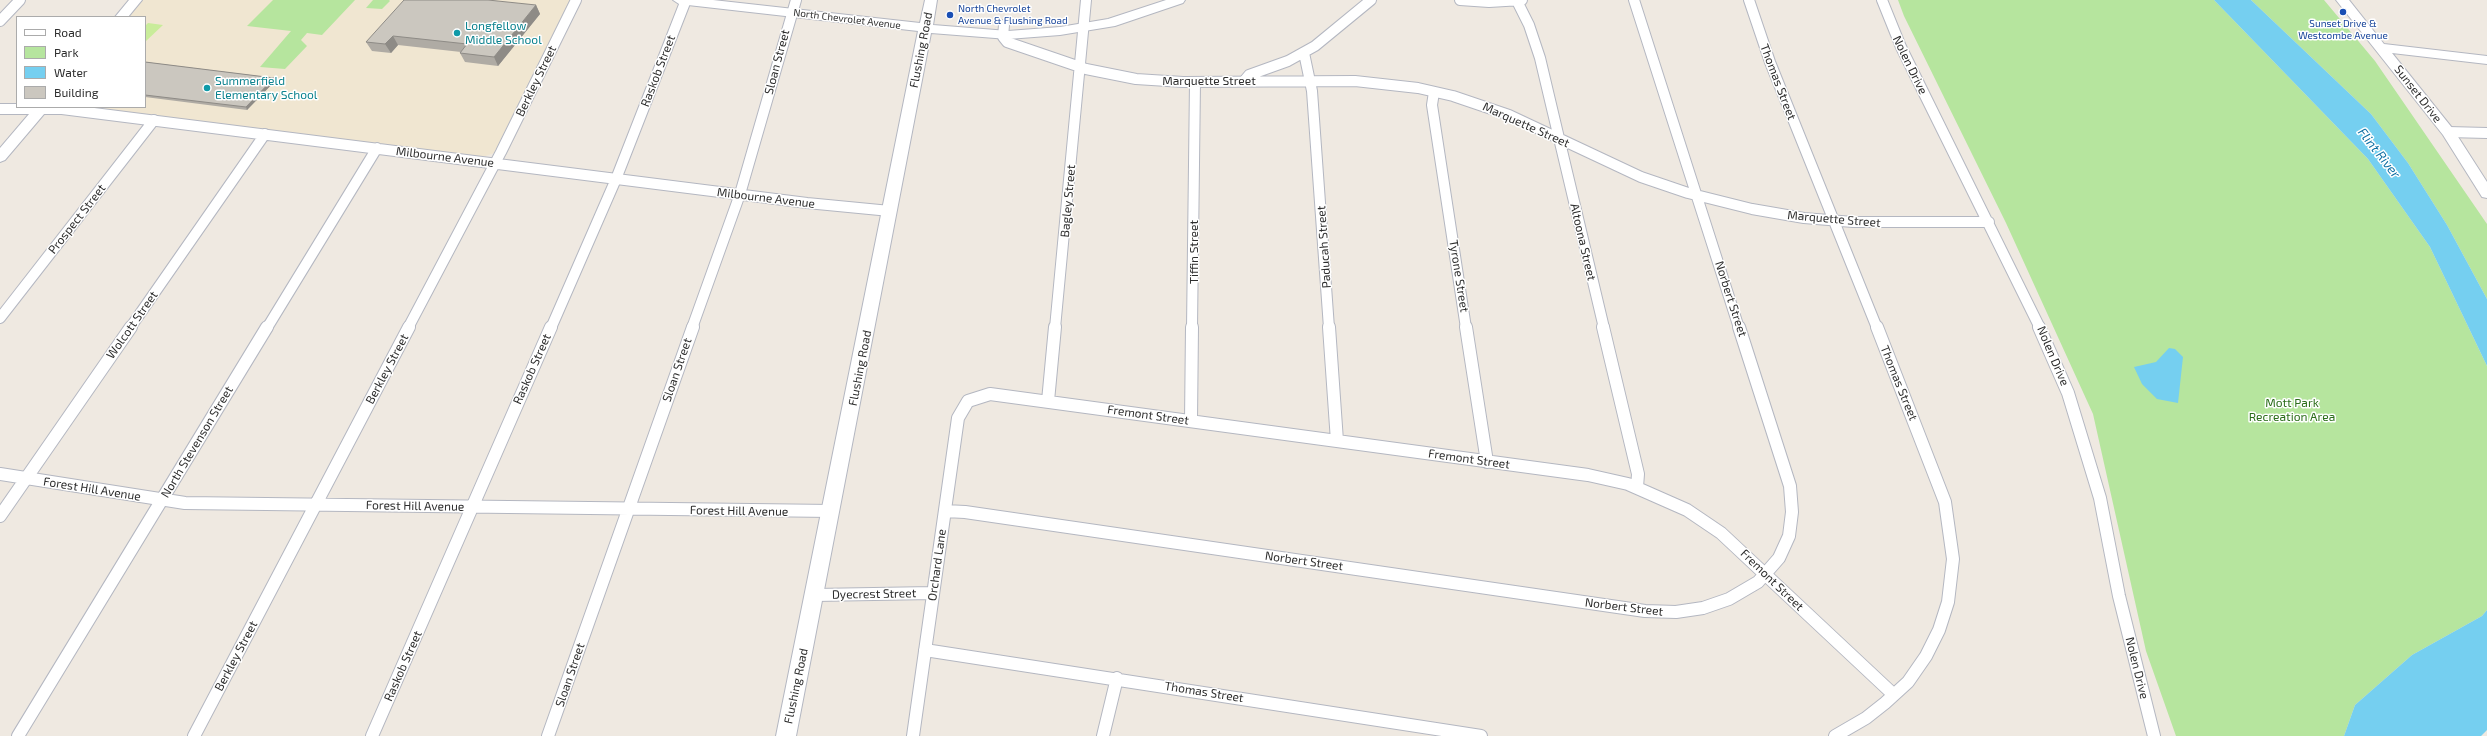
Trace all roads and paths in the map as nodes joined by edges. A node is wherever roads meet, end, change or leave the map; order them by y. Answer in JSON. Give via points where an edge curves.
{"nodes":[{"id":1,"x":20,"y":0,"type":"edge"},
{"id":2,"x":136,"y":0,"type":"edge"},
{"id":3,"x":576,"y":0,"type":"edge"},
{"id":4,"x":684,"y":0,"type":"edge"},
{"id":5,"x":754,"y":0,"type":"edge"},
{"id":6,"x":931,"y":0,"type":"edge"},
{"id":7,"x":1086,"y":0,"type":"edge"},
{"id":8,"x":1152,"y":0,"type":"edge"},
{"id":9,"x":1179,"y":0,"type":"edge"},
{"id":10,"x":1382,"y":0,"type":"edge"},
{"id":11,"x":1460,"y":0,"type":"edge"},
{"id":12,"x":1520,"y":0,"type":"edge"},
{"id":13,"x":1634,"y":0,"type":"edge"},
{"id":14,"x":1749,"y":0,"type":"edge"},
{"id":15,"x":1882,"y":0,"type":"edge"},
{"id":16,"x":2342,"y":0,"type":"edge"},
{"id":17,"x":1370,"y":1,"type":"edge"},
{"id":18,"x":794,"y":6,"type":"edge"},
{"id":19,"x":122,"y":16,"type":"edge"},
{"id":20,"x":0,"y":21,"type":"edge"},
{"id":21,"x":927,"y":23,"type":"junction"},
{"id":22,"x":1084,"y":23,"type":"junction"},
{"id":23,"x":1003,"y":30,"type":"junction"},
{"id":24,"x":2382,"y":48,"type":"junction"},
{"id":25,"x":1304,"y":53,"type":"junction"},
{"id":26,"x":2487,"y":60,"type":"edge"},
{"id":27,"x":1080,"y":67,"type":"junction"},
{"id":28,"x":1244,"y":81,"type":"junction"},
{"id":29,"x":1311,"y":81,"type":"junction"},
{"id":30,"x":1195,"y":82,"type":"junction"},
{"id":31,"x":1434,"y":92,"type":"junction"},
{"id":32,"x":21,"y":108,"type":"edge"},
{"id":33,"x":41,"y":108,"type":"edge"},
{"id":34,"x":51,"y":108,"type":"edge"},
{"id":35,"x":0,"y":109,"type":"edge"},
{"id":36,"x":154,"y":120,"type":"junction"},
{"id":37,"x":2448,"y":132,"type":"junction"},
{"id":38,"x":2487,"y":133,"type":"edge"},
{"id":39,"x":265,"y":134,"type":"junction"},
{"id":40,"x":1559,"y":139,"type":"junction"},
{"id":41,"x":377,"y":148,"type":"junction"},
{"id":42,"x":0,"y":157,"type":"edge"},
{"id":43,"x":495,"y":163,"type":"junction"},
{"id":44,"x":616,"y":179,"type":"junction"},
{"id":45,"x":2487,"y":193,"type":"edge"},
{"id":46,"x":740,"y":194,"type":"junction"},
{"id":47,"x":1698,"y":195,"type":"junction"},
{"id":48,"x":890,"y":211,"type":"junction"},
{"id":49,"x":1834,"y":221,"type":"junction"},
{"id":50,"x":1989,"y":222,"type":"junction"},
{"id":51,"x":0,"y":318,"type":"edge"},
{"id":52,"x":971,"y":400,"type":"joint"},
{"id":53,"x":1048,"y":401,"type":"junction"},
{"id":54,"x":1191,"y":421,"type":"junction"},
{"id":55,"x":1337,"y":441,"type":"junction"},
{"id":56,"x":1487,"y":462,"type":"junction"},
{"id":57,"x":0,"y":474,"type":"edge"},
{"id":58,"x":26,"y":478,"type":"junction"},
{"id":59,"x":1637,"y":487,"type":"junction"},
{"id":60,"x":162,"y":500,"type":"junction"},
{"id":61,"x":316,"y":504,"type":"junction"},
{"id":62,"x":472,"y":506,"type":"junction"},
{"id":63,"x":628,"y":509,"type":"junction"},
{"id":64,"x":832,"y":511,"type":"junction"},
{"id":65,"x":944,"y":511,"type":"junction"},
{"id":66,"x":0,"y":516,"type":"edge"},
{"id":67,"x":1767,"y":575,"type":"junction"},
{"id":68,"x":933,"y":593,"type":"junction"},
{"id":69,"x":815,"y":595,"type":"junction"},
{"id":70,"x":925,"y":650,"type":"junction"},
{"id":71,"x":1118,"y":678,"type":"junction"},
{"id":72,"x":1894,"y":695,"type":"junction"},
{"id":73,"x":18,"y":736,"type":"edge"},
{"id":74,"x":194,"y":736,"type":"edge"},
{"id":75,"x":372,"y":736,"type":"edge"},
{"id":76,"x":548,"y":736,"type":"edge"},
{"id":77,"x":786,"y":736,"type":"edge"},
{"id":78,"x":913,"y":736,"type":"edge"},
{"id":79,"x":1103,"y":736,"type":"edge"},
{"id":80,"x":1482,"y":736,"type":"edge"},
{"id":81,"x":1835,"y":736,"type":"edge"},
{"id":82,"x":2154,"y":736,"type":"edge"}],
"edges":[{"from":1,"to":20,"type":"street"},
{"from":2,"to":19,"type":"street"},
{"from":3,"to":43,"type":"street","name":"Berkley Street"},
{"from":4,"to":18,"type":"street","name":"North Chevrolet Avenue"},
{"from":4,"to":44,"type":"street","name":"Raskob Street"},
{"from":5,"to":18,"type":"street","name":"North Chevrolet Avenue"},
{"from":6,"to":21,"type":"street","name":"Flushing Road"},
{"from":7,"to":22,"type":"street","name":"Bagley Street"},
{"from":8,"to":22,"type":"street","name":"North Chevrolet Avenue"},
{"from":9,"to":22,"type":"street","name":"North Chevrolet Avenue","via":[[1128,18]]},
{"from":10,"to":17,"type":"street"},
{"from":11,"to":12,"type":"street"},
{"from":12,"to":40,"type":"street","name":"Altoona Street","via":[[1538,52]]},
{"from":13,"to":47,"type":"street","name":"Norbert Street"},
{"from":14,"to":49,"type":"street","name":"Thomas Street","via":[[1770,62]]},
{"from":15,"to":50,"type":"street","name":"Nolen Drive","via":[[1903,51]]},
{"from":16,"to":24,"type":"street","name":"Sunset Drive"},
{"from":17,"to":25,"type":"street","via":[[1329,37]]},
{"from":18,"to":21,"type":"street","name":"North Chevrolet Avenue"},
{"from":18,"to":46,"type":"street","name":"Sloan Street"},
{"from":21,"to":23,"type":"street","name":"North Chevrolet Avenue"},
{"from":21,"to":48,"type":"street","name":"Flushing Road"},
{"from":22,"to":23,"type":"street","name":"North Chevrolet Avenue"},
{"from":22,"to":27,"type":"street","name":"Bagley Street"},
{"from":23,"to":27,"type":"street","name":"Marquette Street","via":[[1007,42]]},
{"from":24,"to":26,"type":"street"},
{"from":24,"to":37,"type":"street","name":"Sunset Drive"},
{"from":25,"to":28,"type":"street","via":[[1249,75]]},
{"from":25,"to":29,"type":"street","name":"Paducah Street"},
{"from":27,"to":30,"type":"street","name":"Marquette Street","via":[[1136,79]]},
{"from":27,"to":53,"type":"street","name":"Bagley Street"},
{"from":28,"to":29,"type":"street","name":"Marquette Street"},
{"from":28,"to":30,"type":"street","name":"Marquette Street"},
{"from":29,"to":31,"type":"street","name":"Marquette Street","via":[[1374,82]]},
{"from":29,"to":55,"type":"street","name":"Paducah Street"},
{"from":30,"to":54,"type":"street","name":"Tiffin Street"},
{"from":31,"to":40,"type":"street","name":"Marquette Street","via":[[1501,111]]},
{"from":31,"to":56,"type":"street","name":"Tyrone Street","via":[[1432,105]]},
{"from":32,"to":35,"type":"street","name":"Milbourne Avenue"},
{"from":33,"to":42,"type":"street"},
{"from":34,"to":36,"type":"street","name":"Milbourne Avenue"},
{"from":36,"to":39,"type":"street","name":"Milbourne Avenue"},
{"from":36,"to":51,"type":"street","name":"Prospect Street"},
{"from":37,"to":38,"type":"street"},
{"from":37,"to":45,"type":"street","name":"Sunset Drive"},
{"from":39,"to":41,"type":"street","name":"Milbourne Avenue"},
{"from":39,"to":58,"type":"street","name":"Wolcott Street"},
{"from":40,"to":47,"type":"street","name":"Marquette Street","via":[[1621,169]]},
{"from":40,"to":59,"type":"street","name":"Altoona Street","via":[[1638,474]]},
{"from":41,"to":43,"type":"street","name":"Milbourne Avenue"},
{"from":41,"to":60,"type":"street","name":"North Stevenson Street"},
{"from":43,"to":44,"type":"street","name":"Milbourne Avenue"},
{"from":43,"to":61,"type":"street","name":"Berkley Street"},
{"from":44,"to":46,"type":"street","name":"Milbourne Avenue"},
{"from":44,"to":62,"type":"street","name":"Raskob Street"},
{"from":46,"to":48,"type":"street","name":"Milbourne Avenue"},
{"from":46,"to":63,"type":"street","name":"Sloan Street"},
{"from":47,"to":49,"type":"street","name":"Marquette Street","via":[[1768,212]]},
{"from":47,"to":67,"type":"street","name":"Norbert Street","via":[[1790,486],[1790,531],[1779,558]]},
{"from":48,"to":64,"type":"street","name":"Flushing Road"},
{"from":49,"to":50,"type":"street","name":"Marquette Street"},
{"from":49,"to":72,"type":"street","name":"Thomas Street","via":[[1932,465],[1942,492],[1951,533],[1951,577],[1942,621],[1921,664]]},
{"from":50,"to":82,"type":"street","name":"Nolen Drive","via":[[2053,354],[2084,440],[2100,498],[2119,596]]},
{"from":52,"to":53,"type":"street","name":"Fremont Street","via":[[990,394]]},
{"from":52,"to":65,"type":"street","name":"Orchard Lane","via":[[963,407],[958,418]]},
{"from":53,"to":54,"type":"street","name":"Fremont Street"},
{"from":54,"to":55,"type":"street","name":"Fremont Street"},
{"from":55,"to":56,"type":"street","name":"Fremont Street"},
{"from":56,"to":59,"type":"street","name":"Fremont Street","via":[[1595,476]]},
{"from":57,"to":58,"type":"street","name":"Forest Hill Avenue"},
{"from":58,"to":60,"type":"street","name":"Forest Hill Avenue"},
{"from":58,"to":66,"type":"street","name":"Wolcott Street"},
{"from":59,"to":67,"type":"street","name":"Fremont Street","via":[[1664,498],[1705,521],[1730,540]]},
{"from":60,"to":61,"type":"street","name":"Forest Hill Avenue"},
{"from":60,"to":73,"type":"street","name":"North Stevenson Street"},
{"from":61,"to":62,"type":"street","name":"Forest Hill Avenue"},
{"from":61,"to":74,"type":"street","name":"Berkley Street"},
{"from":62,"to":63,"type":"street","name":"Forest Hill Avenue"},
{"from":62,"to":75,"type":"street","name":"Raskob Street"},
{"from":63,"to":64,"type":"street","name":"Forest Hill Avenue"},
{"from":63,"to":76,"type":"street","name":"Sloan Street"},
{"from":64,"to":69,"type":"street","name":"Flushing Road"},
{"from":65,"to":67,"type":"street","name":"Norbert Street","via":[[995,516],[1645,611],[1676,612],[1711,606],[1740,594]]},
{"from":65,"to":68,"type":"street","name":"Orchard Lane"},
{"from":67,"to":72,"type":"street","name":"Fremont Street"},
{"from":68,"to":69,"type":"street","name":"Dyecrest Street"},
{"from":68,"to":70,"type":"street","name":"Orchard Lane"},
{"from":69,"to":77,"type":"street","name":"Flushing Road"},
{"from":70,"to":71,"type":"street","name":"Thomas Street"},
{"from":70,"to":78,"type":"street","name":"Orchard Lane"},
{"from":71,"to":79,"type":"street"},
{"from":71,"to":80,"type":"street","name":"Thomas Street"},
{"from":72,"to":81,"type":"street","name":"Thomas Street","via":[[1866,718]]}]}
